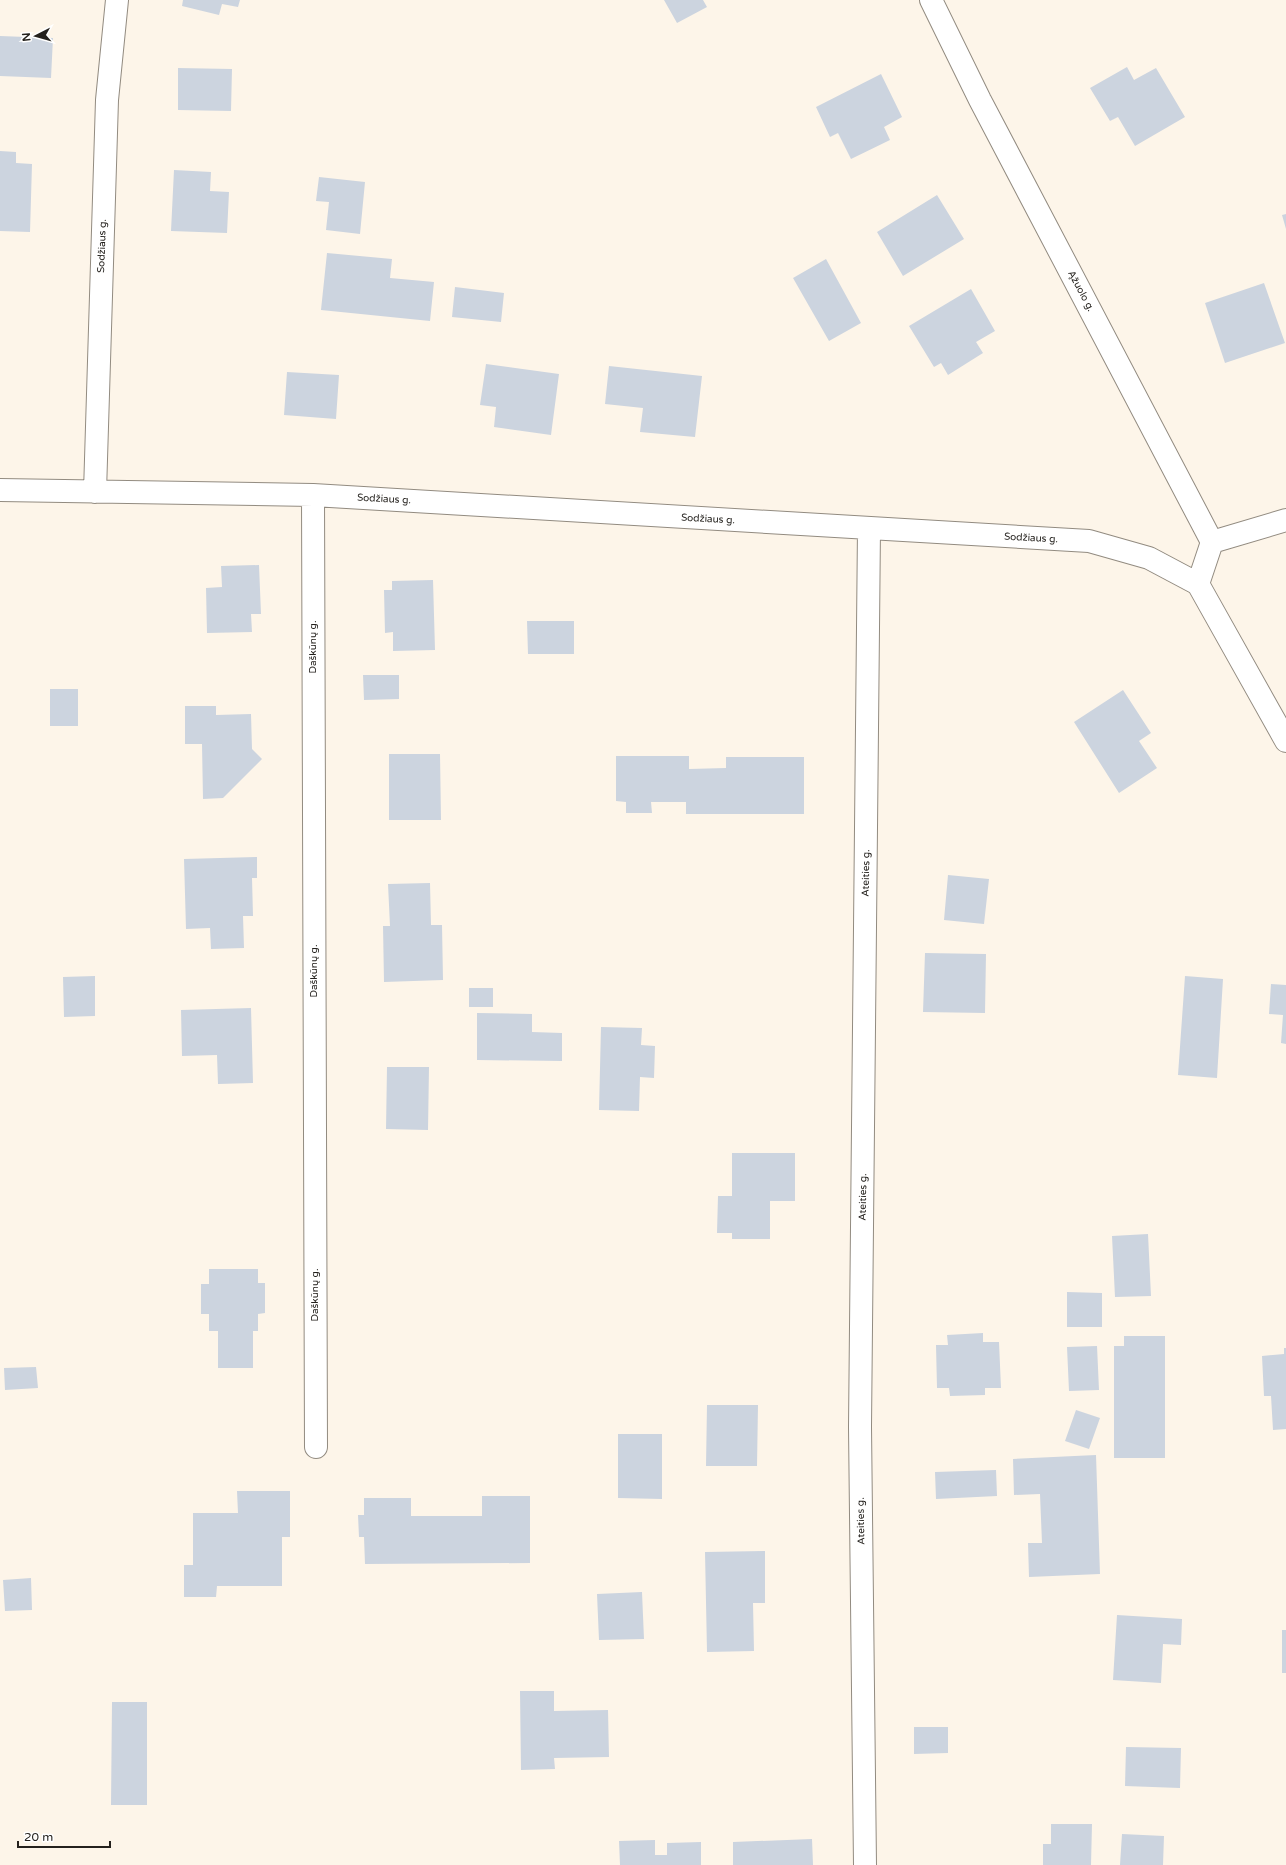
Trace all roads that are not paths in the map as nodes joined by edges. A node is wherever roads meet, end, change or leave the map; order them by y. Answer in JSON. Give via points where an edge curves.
{"nodes":[{"id":1,"x":117,"y":0,"type":"edge"},
{"id":2,"x":931,"y":0,"type":"edge"},
{"id":3,"x":0,"y":490,"type":"edge"},
{"id":4,"x":94,"y":492,"type":"junction"},
{"id":5,"x":313,"y":495,"type":"junction"},
{"id":6,"x":1286,"y":520,"type":"edge"},
{"id":7,"x":869,"y":528,"type":"junction"},
{"id":8,"x":1212,"y":542,"type":"junction"},
{"id":9,"x":1198,"y":584,"type":"junction"},
{"id":10,"x":1286,"y":741,"type":"edge"},
{"id":11,"x":316,"y":1447,"type":"dead end"},
{"id":12,"x":865,"y":1865,"type":"edge"}],
"edges":[{"from":1,"to":4,"type":"street","name":"Sodžiaus g.","via":[[107,100]]},
{"from":2,"to":8,"type":"street","name":"Ąžuolo g.","via":[[980,100]]},
{"from":3,"to":4,"type":"street","name":"Sodžiaus g."},
{"from":4,"to":5,"type":"street","name":"Sodžiaus g."},
{"from":5,"to":7,"type":"street","name":"Sodžiaus g."},
{"from":5,"to":11,"type":"street","name":"Daškūnų g."},
{"from":6,"to":8,"type":"street"},
{"from":7,"to":9,"type":"street","name":"Sodžiaus g.","via":[[1089,541],[1149,558]]},
{"from":7,"to":12,"type":"street","name":"Ateities g.","via":[[860,1426]]},
{"from":8,"to":9,"type":"street"},
{"from":9,"to":10,"type":"street"}]}
